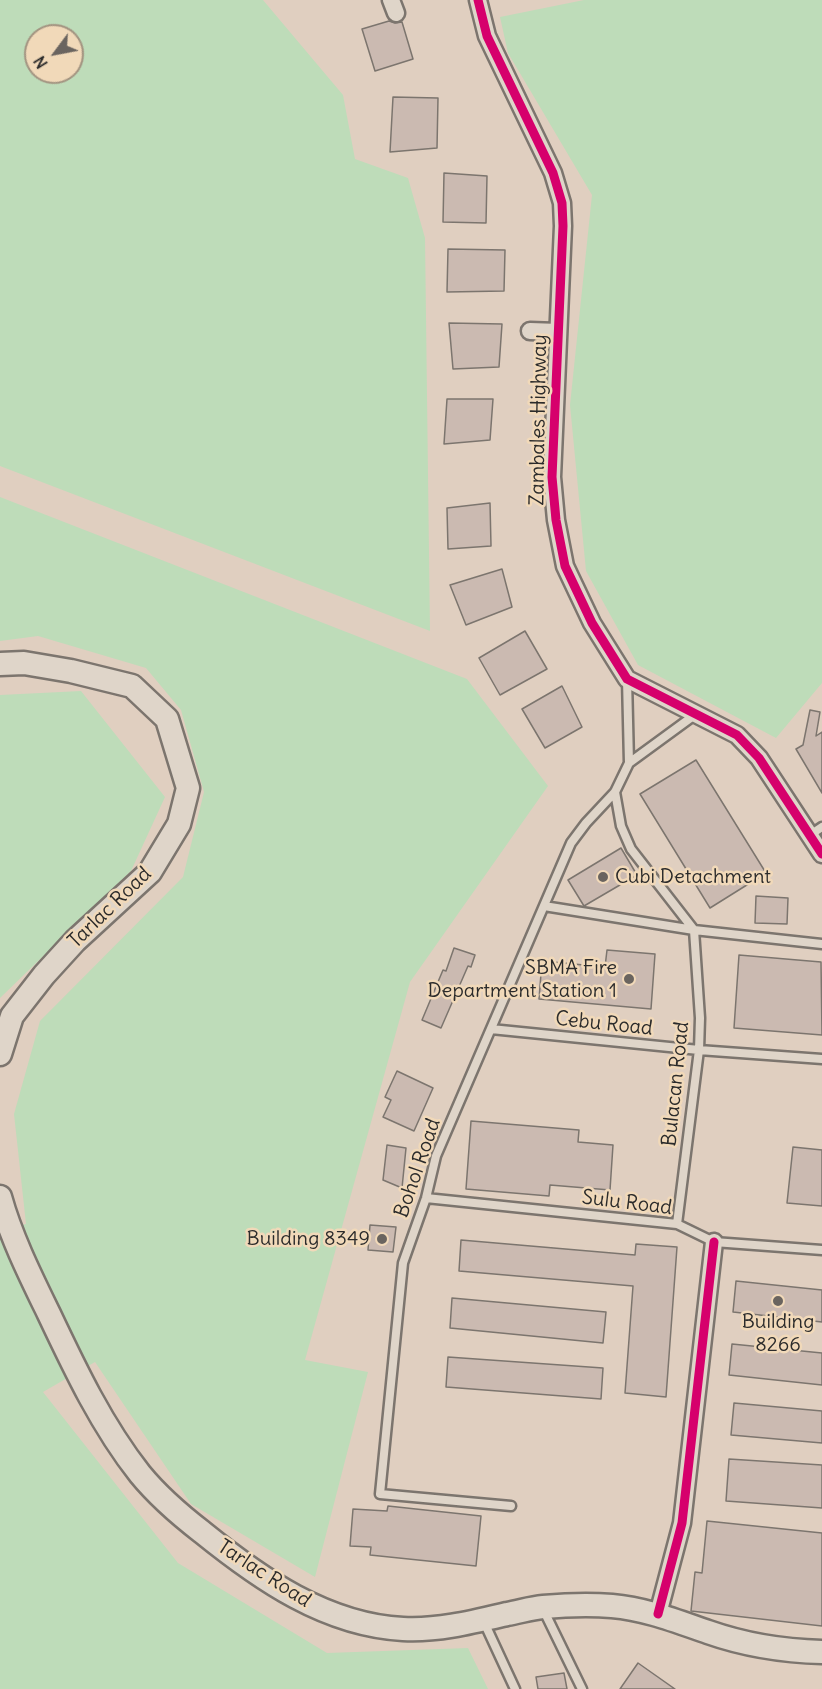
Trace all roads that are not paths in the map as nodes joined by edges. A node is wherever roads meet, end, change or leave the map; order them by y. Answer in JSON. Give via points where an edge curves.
{"nodes":[{"id":1,"x":478,"y":0,"type":"edge"},
{"id":2,"x":530,"y":331,"type":"dead end"},
{"id":3,"x":558,"y":332,"type":"junction"},
{"id":4,"x":0,"y":664,"type":"edge"},
{"id":5,"x":627,"y":679,"type":"junction"},
{"id":6,"x":696,"y":714,"type":"junction"},
{"id":7,"x":629,"y":763,"type":"junction"},
{"id":8,"x":615,"y":792,"type":"junction"},
{"id":9,"x":816,"y":831,"type":"edge"},
{"id":10,"x":822,"y":854,"type":"edge"},
{"id":11,"x":544,"y":906,"type":"junction"},
{"id":12,"x":694,"y":930,"type":"junction"},
{"id":13,"x":822,"y":944,"type":"edge"},
{"id":14,"x":491,"y":1029,"type":"junction"},
{"id":15,"x":699,"y":1050,"type":"junction"},
{"id":16,"x":0,"y":1054,"type":"edge"},
{"id":17,"x":822,"y":1059,"type":"edge"},
{"id":18,"x":0,"y":1197,"type":"edge"},
{"id":19,"x":426,"y":1198,"type":"junction"},
{"id":20,"x":677,"y":1224,"type":"junction"},
{"id":21,"x":714,"y":1242,"type":"junction"},
{"id":22,"x":822,"y":1250,"type":"edge"},
{"id":23,"x":511,"y":1506,"type":"dead end"},
{"id":24,"x":542,"y":1607,"type":"junction"},
{"id":25,"x":658,"y":1614,"type":"junction"},
{"id":26,"x":483,"y":1620,"type":"junction"},
{"id":27,"x":822,"y":1652,"type":"edge"},
{"id":28,"x":515,"y":1689,"type":"edge"},
{"id":29,"x":582,"y":1689,"type":"edge"}],
"edges":[{"from":1,"to":3,"type":"street","name":"Zambales Highway","via":[[487,36],[553,173],[562,202]]},
{"from":2,"to":3,"type":"street"},
{"from":3,"to":5,"type":"street","name":"Zambales Highway","via":[[552,477],[555,520],[565,566],[592,623]]},
{"from":4,"to":16,"type":"main road","name":"Tarlac Road","via":[[24,663],[132,686],[167,719],[188,788],[179,824],[150,872],[44,975],[12,1016]]},
{"from":5,"to":6,"type":"street"},
{"from":5,"to":7,"type":"lane","name":"Bohol Road"},
{"from":6,"to":7,"type":"lane","name":"Bohol Road"},
{"from":6,"to":9,"type":"street","via":[[737,735]]},
{"from":7,"to":8,"type":"lane","name":"Bohol Road"},
{"from":8,"to":11,"type":"lane","name":"Bohol Road","via":[[571,843]]},
{"from":8,"to":12,"type":"lane","via":[[621,826],[631,849]]},
{"from":9,"to":10,"type":"street"},
{"from":11,"to":12,"type":"lane"},
{"from":11,"to":14,"type":"lane","name":"Bohol Road"},
{"from":12,"to":13,"type":"lane"},
{"from":12,"to":15,"type":"lane","name":"Bulacan Road"},
{"from":14,"to":15,"type":"lane","name":"Cebu Road"},
{"from":14,"to":19,"type":"lane","name":"Bohol Road","via":[[436,1156]]},
{"from":15,"to":17,"type":"lane","name":"Cebu Road"},
{"from":15,"to":20,"type":"lane","name":"Bulacan Road"},
{"from":18,"to":26,"type":"main road","name":"Tarlac Road","via":[[32,1279],[101,1416],[140,1474],[173,1509],[279,1588],[337,1616],[401,1629]]},
{"from":19,"to":20,"type":"lane","name":"Sulu Road"},
{"from":19,"to":23,"type":"lane","name":"Bohol Road","via":[[403,1263],[380,1494]]},
{"from":20,"to":21,"type":"lane","name":"Sulu Road"},
{"from":21,"to":22,"type":"lane","name":"Sulu Road"},
{"from":21,"to":25,"type":"street","via":[[682,1523]]},
{"from":24,"to":25,"type":"main road","name":"Tarlac Road","via":[[612,1606]]},
{"from":24,"to":26,"type":"main road","name":"Tarlac Road"},
{"from":24,"to":29,"type":"lane"},
{"from":25,"to":27,"type":"main road","name":"Tarlac Road","via":[[749,1644],[792,1652]]},
{"from":26,"to":28,"type":"lane"}]}
